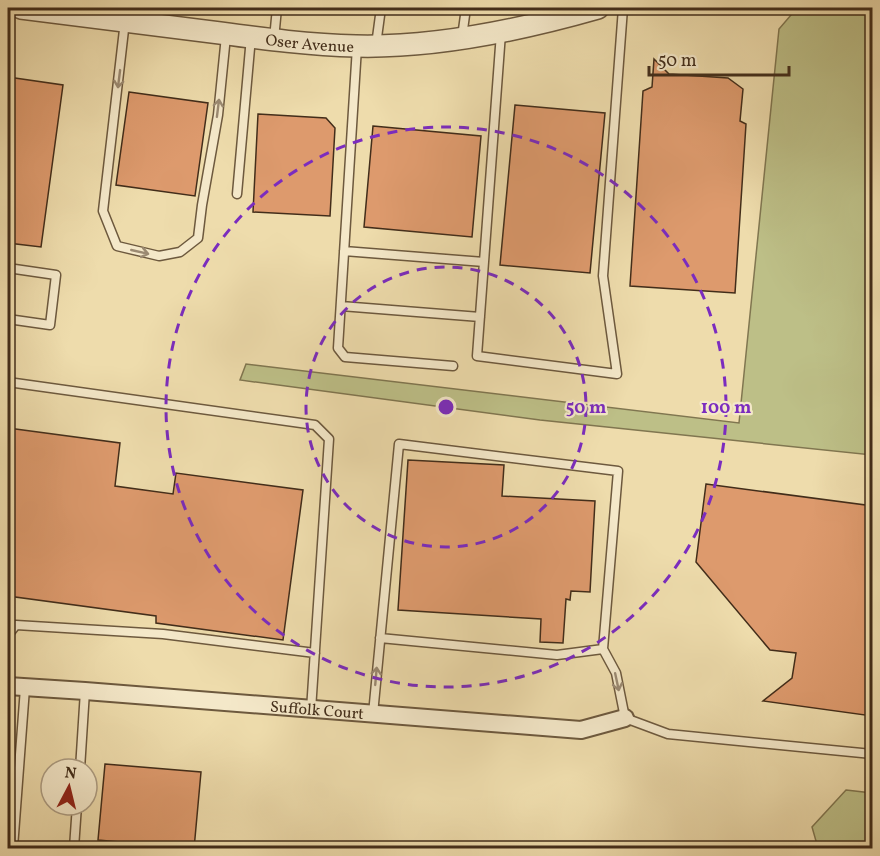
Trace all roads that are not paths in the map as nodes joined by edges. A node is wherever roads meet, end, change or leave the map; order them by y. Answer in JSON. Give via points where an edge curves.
{"nodes":[{"id":1,"x":21,"y":8,"type":"edge"},
{"id":2,"x":277,"y":8,"type":"edge"},
{"id":3,"x":381,"y":8,"type":"edge"},
{"id":4,"x":466,"y":8,"type":"edge"},
{"id":5,"x":598,"y":8,"type":"edge"},
{"id":6,"x":623,"y":8,"type":"edge"},
{"id":7,"x":125,"y":21,"type":"junction"},
{"id":8,"x":501,"y":31,"type":"junction"},
{"id":9,"x":226,"y":34,"type":"junction"},
{"id":10,"x":251,"y":37,"type":"junction"},
{"id":11,"x":462,"y":38,"type":"junction"},
{"id":12,"x":274,"y":39,"type":"junction"},
{"id":13,"x":367,"y":46,"type":"junction"},
{"id":14,"x":237,"y":194,"type":"dead end"},
{"id":15,"x":344,"y":251,"type":"junction"},
{"id":16,"x":484,"y":262,"type":"junction"},
{"id":17,"x":8,"y":268,"type":"edge"},
{"id":18,"x":341,"y":306,"type":"junction"},
{"id":19,"x":480,"y":317,"type":"junction"},
{"id":20,"x":8,"y":319,"type":"edge"},
{"id":21,"x":453,"y":366,"type":"dead end"},
{"id":22,"x":8,"y":382,"type":"edge"},
{"id":23,"x":8,"y":635,"type":"edge"},
{"id":24,"x":380,"y":638,"type":"junction"},
{"id":25,"x":603,"y":649,"type":"junction"},
{"id":26,"x":315,"y":653,"type":"junction"},
{"id":27,"x":8,"y":686,"type":"edge"},
{"id":28,"x":25,"y":688,"type":"junction"},
{"id":29,"x":85,"y":691,"type":"junction"},
{"id":30,"x":311,"y":710,"type":"junction"},
{"id":31,"x":373,"y":714,"type":"junction"},
{"id":32,"x":625,"y":718,"type":"junction"},
{"id":33,"x":873,"y":754,"type":"edge"},
{"id":34,"x":81,"y":757,"type":"edge"},
{"id":35,"x":76,"y":817,"type":"edge"},
{"id":36,"x":13,"y":849,"type":"edge"},
{"id":37,"x":74,"y":849,"type":"edge"}],
"edges":[{"from":1,"to":7,"type":"street","name":"Oser Avenue"},
{"from":2,"to":12,"type":"lane"},
{"from":3,"to":13,"type":"lane"},
{"from":4,"to":11,"type":"lane"},
{"from":5,"to":8,"type":"street","name":"Oser Avenue"},
{"from":6,"to":19,"type":"lane","via":[[603,276],[617,374],[477,357]]},
{"from":7,"to":9,"type":"street","name":"Oser Avenue"},
{"from":7,"to":9,"type":"lane","one_way":true,"via":[[103,211],[117,246],[159,256],[180,252],[198,238],[218,116]]},
{"from":8,"to":11,"type":"street","name":"Oser Avenue"},
{"from":8,"to":16,"type":"lane"},
{"from":9,"to":10,"type":"street","name":"Oser Avenue"},
{"from":10,"to":12,"type":"street","name":"Oser Avenue"},
{"from":10,"to":14,"type":"lane"},
{"from":11,"to":13,"type":"street","name":"Oser Avenue"},
{"from":12,"to":13,"type":"street","name":"Oser Avenue"},
{"from":13,"to":15,"type":"lane"},
{"from":15,"to":16,"type":"lane"},
{"from":15,"to":18,"type":"lane"},
{"from":16,"to":19,"type":"lane"},
{"from":17,"to":20,"type":"lane","via":[[56,275],[50,325]]},
{"from":18,"to":19,"type":"lane"},
{"from":18,"to":21,"type":"lane","via":[[338,348],[345,357]]},
{"from":22,"to":26,"type":"lane","via":[[315,425],[330,439]]},
{"from":23,"to":26,"type":"lane","via":[[16,625],[163,633]]},
{"from":24,"to":25,"type":"lane","via":[[557,655]]},
{"from":24,"to":25,"type":"lane","via":[[399,444],[618,471]]},
{"from":31,"to":24,"type":"lane","one_way":true},
{"from":25,"to":32,"type":"lane","one_way":true,"via":[[616,673]]},
{"from":26,"to":30,"type":"lane"},
{"from":27,"to":28,"type":"street","name":"Suffolk Court"},
{"from":28,"to":29,"type":"street","name":"Suffolk Court"},
{"from":28,"to":36,"type":"lane"},
{"from":29,"to":30,"type":"street","name":"Suffolk Court"},
{"from":29,"to":34,"type":"lane"},
{"from":30,"to":31,"type":"street","name":"Suffolk Court"},
{"from":31,"to":32,"type":"street","name":"Suffolk Court","via":[[581,730]]},
{"from":32,"to":33,"type":"lane","via":[[668,734]]},
{"from":35,"to":37,"type":"lane"}]}
